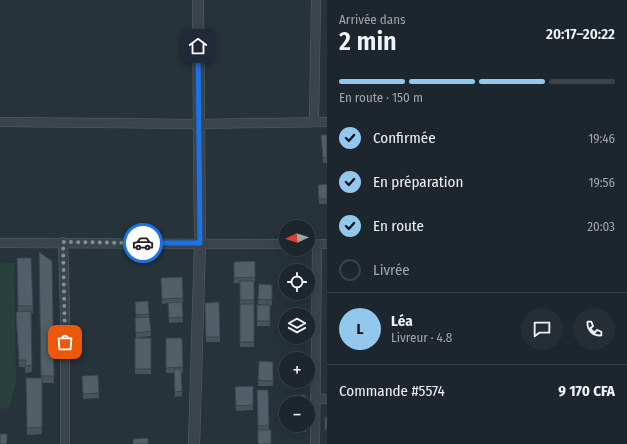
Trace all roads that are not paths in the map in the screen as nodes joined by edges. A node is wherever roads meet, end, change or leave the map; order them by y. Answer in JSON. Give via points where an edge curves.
{"nodes":[{"id":1,"x":198,"y":0,"type":"edge"},
{"id":2,"x":316,"y":0,"type":"edge"},
{"id":3,"x":0,"y":122,"type":"edge"},
{"id":4,"x":314,"y":122,"type":"junction"},
{"id":5,"x":327,"y":122,"type":"edge"},
{"id":6,"x":198,"y":124,"type":"junction"},
{"id":7,"x":63,"y":242,"type":"junction"},
{"id":8,"x":0,"y":243,"type":"edge"},
{"id":9,"x":200,"y":243,"type":"junction"},
{"id":10,"x":279,"y":244,"type":"edge"},
{"id":11,"x":315,"y":244,"type":"edge"},
{"id":12,"x":327,"y":244,"type":"edge"},
{"id":13,"x":312,"y":256,"type":"edge"},
{"id":14,"x":315,"y":396,"type":"edge"},
{"id":15,"x":315,"y":398,"type":"edge"},
{"id":16,"x":327,"y":399,"type":"edge"},
{"id":17,"x":315,"y":432,"type":"edge"},
{"id":18,"x":65,"y":444,"type":"edge"},
{"id":19,"x":194,"y":444,"type":"edge"},
{"id":20,"x":315,"y":444,"type":"edge"}],
"edges":[{"from":1,"to":6,"type":"street"},
{"from":2,"to":4,"type":"street"},
{"from":3,"to":6,"type":"street"},
{"from":4,"to":5,"type":"street"},
{"from":4,"to":6,"type":"street"},
{"from":6,"to":9,"type":"street"},
{"from":7,"to":8,"type":"street"},
{"from":7,"to":9,"type":"street"},
{"from":7,"to":18,"type":"street"},
{"from":9,"to":10,"type":"street"},
{"from":9,"to":19,"type":"street"},
{"from":11,"to":12,"type":"street"},
{"from":13,"to":14,"type":"street"},
{"from":15,"to":16,"type":"street"},
{"from":17,"to":20,"type":"street"}]}
